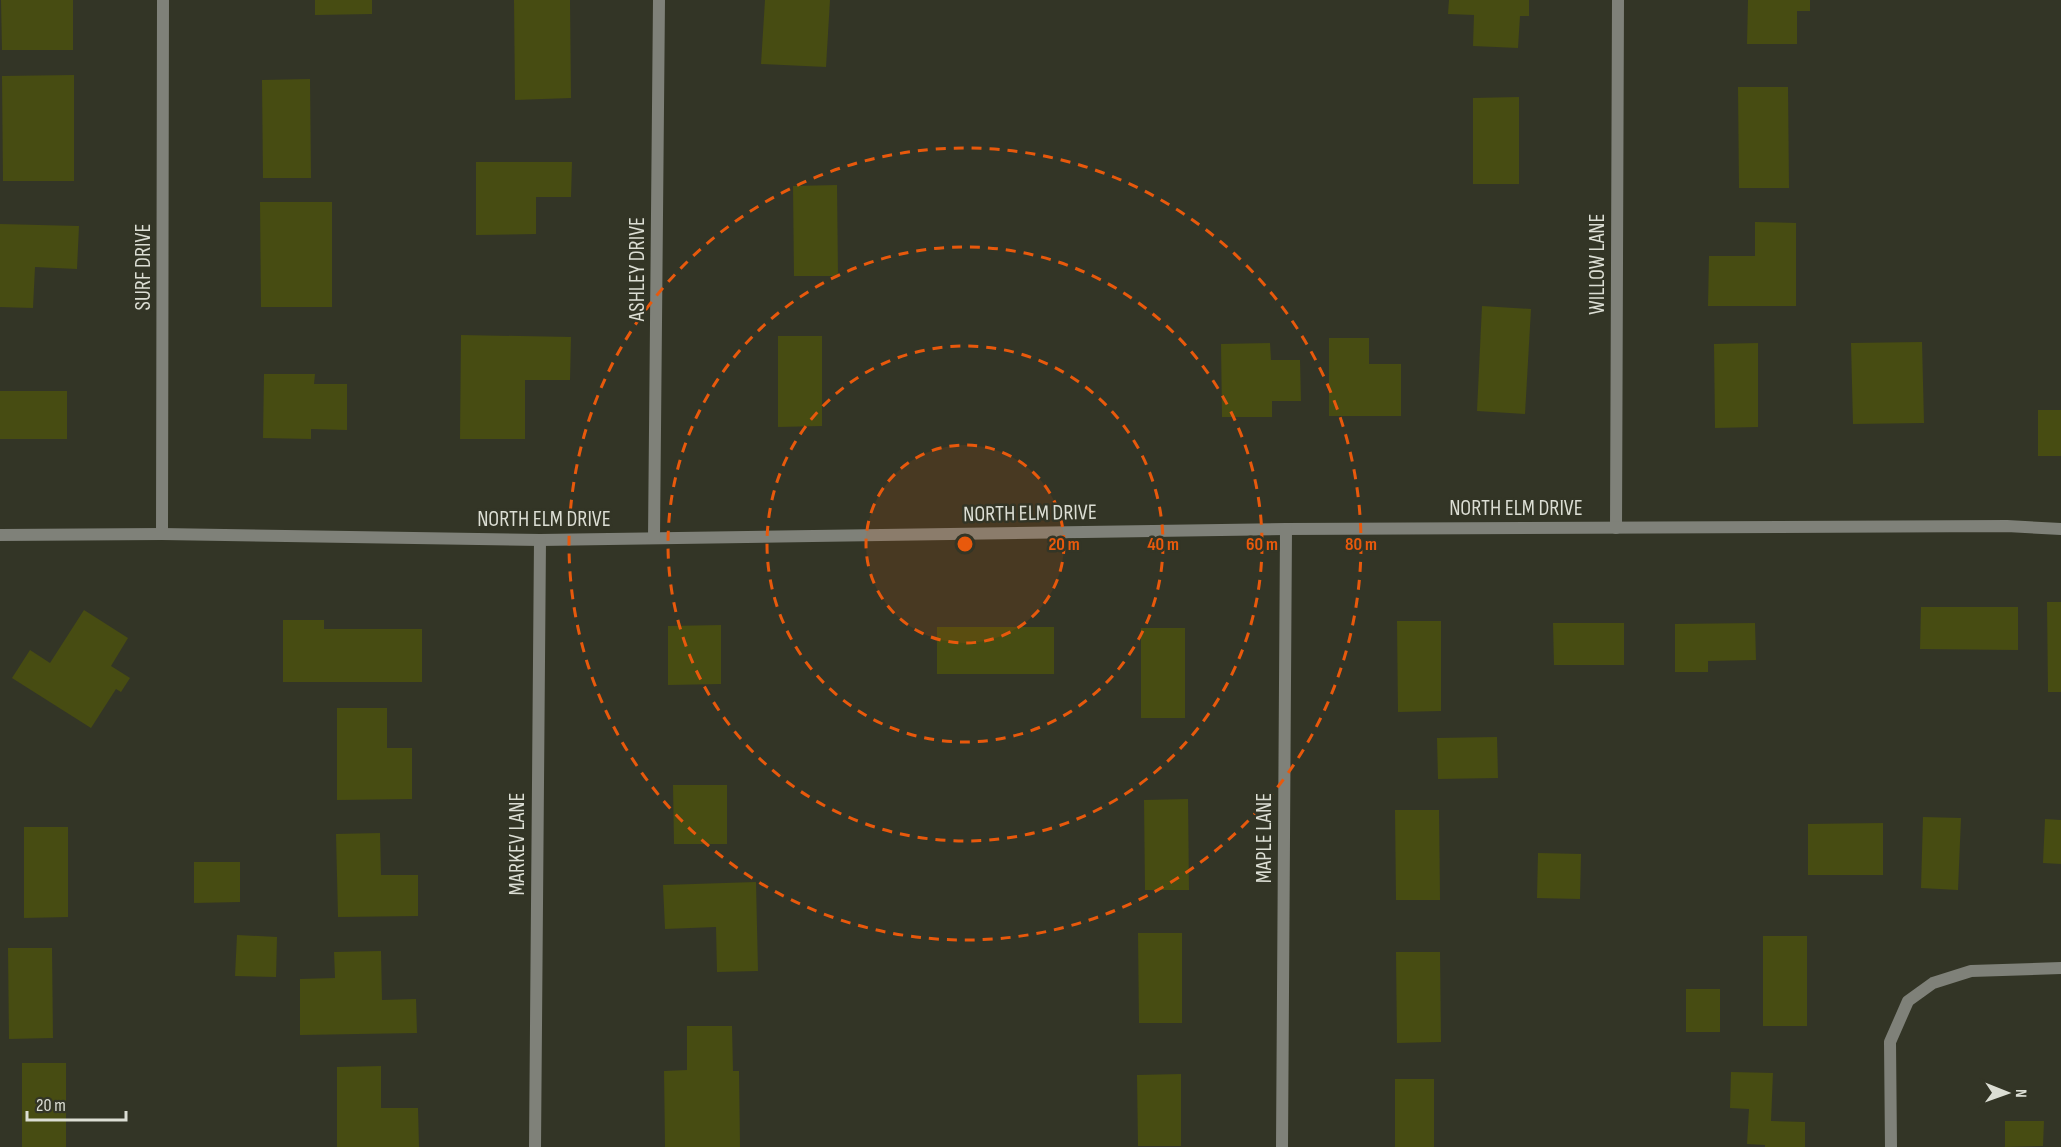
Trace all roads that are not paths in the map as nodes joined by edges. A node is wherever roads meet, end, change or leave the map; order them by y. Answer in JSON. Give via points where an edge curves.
{"nodes":[{"id":1,"x":163,"y":0,"type":"edge"},
{"id":2,"x":659,"y":0,"type":"edge"},
{"id":3,"x":1618,"y":0,"type":"edge"},
{"id":4,"x":1616,"y":528,"type":"junction"},
{"id":5,"x":1286,"y":529,"type":"junction"},
{"id":6,"x":2061,"y":529,"type":"edge"},
{"id":7,"x":162,"y":534,"type":"junction"},
{"id":8,"x":0,"y":535,"type":"edge"},
{"id":9,"x":654,"y":538,"type":"junction"},
{"id":10,"x":540,"y":540,"type":"junction"},
{"id":11,"x":2061,"y":968,"type":"edge"},
{"id":12,"x":534,"y":1147,"type":"edge"},
{"id":13,"x":1282,"y":1147,"type":"edge"},
{"id":14,"x":1891,"y":1147,"type":"edge"}],
"edges":[{"from":1,"to":7,"type":"street","name":"SURF DRIVE"},
{"from":2,"to":9,"type":"street","name":"ASHLEY DRIVE"},
{"from":3,"to":4,"type":"street","name":"WILLOW LANE"},
{"from":4,"to":5,"type":"street","name":"NORTH ELM DRIVE"},
{"from":4,"to":6,"type":"street","name":"NORTH ELM DRIVE"},
{"from":5,"to":9,"type":"street","name":"NORTH ELM DRIVE"},
{"from":5,"to":13,"type":"street","name":"MAPLE LANE"},
{"from":7,"to":8,"type":"street","name":"NORTH ELM DRIVE"},
{"from":7,"to":10,"type":"street","name":"NORTH ELM DRIVE"},
{"from":9,"to":10,"type":"street","name":"NORTH ELM DRIVE"},
{"from":10,"to":12,"type":"street","name":"MARKEV LANE"},
{"from":11,"to":14,"type":"street","via":[[1971,971],[1933,983],[1908,1000],[1890,1042]]}]}
